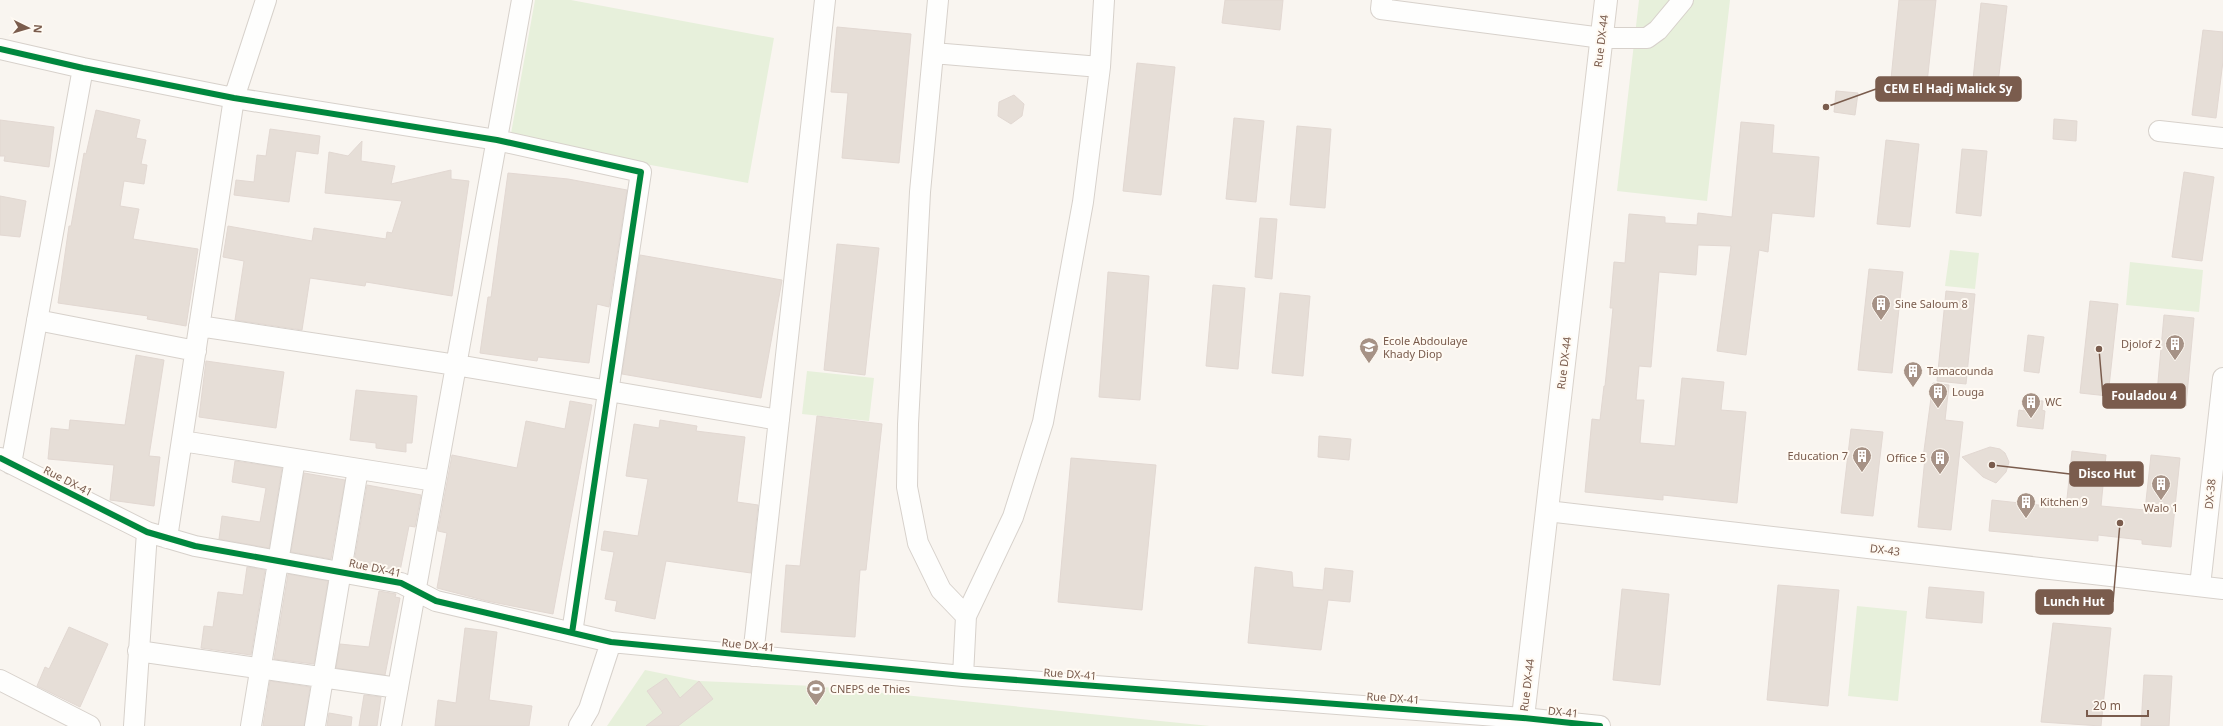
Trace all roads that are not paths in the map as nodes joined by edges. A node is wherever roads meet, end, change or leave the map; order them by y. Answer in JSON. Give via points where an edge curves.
{"nodes":[{"id":1,"x":266,"y":0,"type":"edge"},
{"id":2,"x":522,"y":0,"type":"edge"},
{"id":3,"x":826,"y":0,"type":"edge"},
{"id":4,"x":938,"y":0,"type":"edge"},
{"id":5,"x":1104,"y":0,"type":"edge"},
{"id":6,"x":1382,"y":0,"type":"edge"},
{"id":7,"x":1606,"y":0,"type":"edge"},
{"id":8,"x":1683,"y":0,"type":"edge"},
{"id":9,"x":1602,"y":38,"type":"junction"},
{"id":10,"x":0,"y":49,"type":"edge"},
{"id":11,"x":933,"y":53,"type":"junction"},
{"id":12,"x":1100,"y":67,"type":"junction"},
{"id":13,"x":83,"y":68,"type":"junction"},
{"id":14,"x":234,"y":98,"type":"junction"},
{"id":15,"x":2159,"y":131,"type":"dead end"},
{"id":16,"x":2223,"y":138,"type":"edge"},
{"id":17,"x":497,"y":140,"type":"junction"},
{"id":18,"x":37,"y":320,"type":"junction"},
{"id":19,"x":199,"y":326,"type":"junction"},
{"id":20,"x":196,"y":351,"type":"junction"},
{"id":21,"x":456,"y":365,"type":"junction"},
{"id":22,"x":2223,"y":378,"type":"edge"},
{"id":23,"x":609,"y":391,"type":"junction"},
{"id":24,"x":779,"y":420,"type":"junction"},
{"id":25,"x":182,"y":441,"type":"junction"},
{"id":26,"x":295,"y":459,"type":"junction"},
{"id":27,"x":6,"y":461,"type":"edge"},
{"id":28,"x":358,"y":469,"type":"junction"},
{"id":29,"x":435,"y":482,"type":"junction"},
{"id":30,"x":1547,"y":511,"type":"junction"},
{"id":31,"x":147,"y":532,"type":"junction"},
{"id":32,"x":167,"y":538,"type":"junction"},
{"id":33,"x":277,"y":560,"type":"junction"},
{"id":34,"x":341,"y":571,"type":"junction"},
{"id":35,"x":2200,"y":586,"type":"junction"},
{"id":36,"x":2223,"y":589,"type":"edge"},
{"id":37,"x":416,"y":591,"type":"junction"},
{"id":38,"x":966,"y":616,"type":"junction"},
{"id":39,"x":572,"y":632,"type":"junction"},
{"id":40,"x":611,"y":642,"type":"junction"},
{"id":41,"x":138,"y":651,"type":"junction"},
{"id":42,"x":753,"y":656,"type":"junction"},
{"id":43,"x":260,"y":668,"type":"junction"},
{"id":44,"x":963,"y":676,"type":"junction"},
{"id":45,"x":323,"y":677,"type":"junction"},
{"id":46,"x":0,"y":680,"type":"edge"},
{"id":47,"x":398,"y":688,"type":"junction"},
{"id":48,"x":1523,"y":722,"type":"edge"},
{"id":49,"x":90,"y":726,"type":"edge"},
{"id":50,"x":134,"y":726,"type":"edge"},
{"id":51,"x":251,"y":726,"type":"edge"},
{"id":52,"x":315,"y":726,"type":"edge"},
{"id":53,"x":391,"y":726,"type":"edge"},
{"id":54,"x":579,"y":726,"type":"edge"},
{"id":55,"x":1600,"y":726,"type":"edge"}],
"edges":[{"from":1,"to":14,"type":"street"},
{"from":2,"to":17,"type":"street"},
{"from":3,"to":24,"type":"street"},
{"from":4,"to":11,"type":"street"},
{"from":5,"to":12,"type":"street"},
{"from":6,"to":9,"type":"street","via":[[1381,9]]},
{"from":7,"to":9,"type":"street","name":"Rue DX-44"},
{"from":8,"to":9,"type":"street","via":[[1658,30],[1647,38]]},
{"from":9,"to":30,"type":"street","name":"Rue DX-44"},
{"from":10,"to":13,"type":"street"},
{"from":11,"to":12,"type":"street"},
{"from":11,"to":38,"type":"street","via":[[920,192],[907,487],[918,543],[942,590]]},
{"from":12,"to":38,"type":"street","via":[[1083,202],[1043,422],[1013,517]]},
{"from":13,"to":14,"type":"street"},
{"from":13,"to":18,"type":"street"},
{"from":14,"to":17,"type":"street"},
{"from":14,"to":19,"type":"street"},
{"from":15,"to":16,"type":"street"},
{"from":17,"to":21,"type":"street"},
{"from":17,"to":23,"type":"street","via":[[641,172]]},
{"from":18,"to":20,"type":"street"},
{"from":18,"to":27,"type":"street"},
{"from":19,"to":20,"type":"street"},
{"from":19,"to":21,"type":"street"},
{"from":20,"to":25,"type":"street"},
{"from":21,"to":23,"type":"street"},
{"from":21,"to":29,"type":"street"},
{"from":22,"to":35,"type":"street","name":"DX-38"},
{"from":23,"to":24,"type":"street"},
{"from":23,"to":39,"type":"street"},
{"from":24,"to":42,"type":"street"},
{"from":25,"to":26,"type":"street"},
{"from":25,"to":32,"type":"street"},
{"from":26,"to":28,"type":"street"},
{"from":26,"to":33,"type":"street"},
{"from":27,"to":31,"type":"street","name":"Rue DX-41"},
{"from":28,"to":29,"type":"street"},
{"from":28,"to":34,"type":"street"},
{"from":29,"to":37,"type":"street"},
{"from":30,"to":35,"type":"street","name":"DX-43"},
{"from":30,"to":48,"type":"street","name":"Rue DX-44"},
{"from":31,"to":32,"type":"street","name":"Rue DX-41"},
{"from":31,"to":41,"type":"street"},
{"from":32,"to":33,"type":"street","name":"Rue DX-41","via":[[195,546]]},
{"from":33,"to":34,"type":"street","name":"Rue DX-41"},
{"from":33,"to":43,"type":"street"},
{"from":34,"to":37,"type":"street","name":"Rue DX-41","via":[[401,583]]},
{"from":34,"to":45,"type":"street"},
{"from":35,"to":36,"type":"street","name":"DX-43"},
{"from":37,"to":39,"type":"street","name":"Rue DX-41","via":[[436,601]]},
{"from":37,"to":47,"type":"street"},
{"from":38,"to":44,"type":"street"},
{"from":39,"to":40,"type":"street","name":"Rue DX-41"},
{"from":40,"to":42,"type":"street","name":"Rue DX-41"},
{"from":40,"to":54,"type":"street","via":[[589,709]]},
{"from":41,"to":43,"type":"street"},
{"from":41,"to":50,"type":"street"},
{"from":42,"to":44,"type":"street","name":"Rue DX-41"},
{"from":43,"to":45,"type":"street"},
{"from":43,"to":51,"type":"street"},
{"from":44,"to":48,"type":"street","name":"Rue DX-41"},
{"from":45,"to":47,"type":"street"},
{"from":45,"to":52,"type":"street"},
{"from":46,"to":49,"type":"street"},
{"from":47,"to":53,"type":"street"},
{"from":48,"to":55,"type":"street","name":"DX-41"}]}
